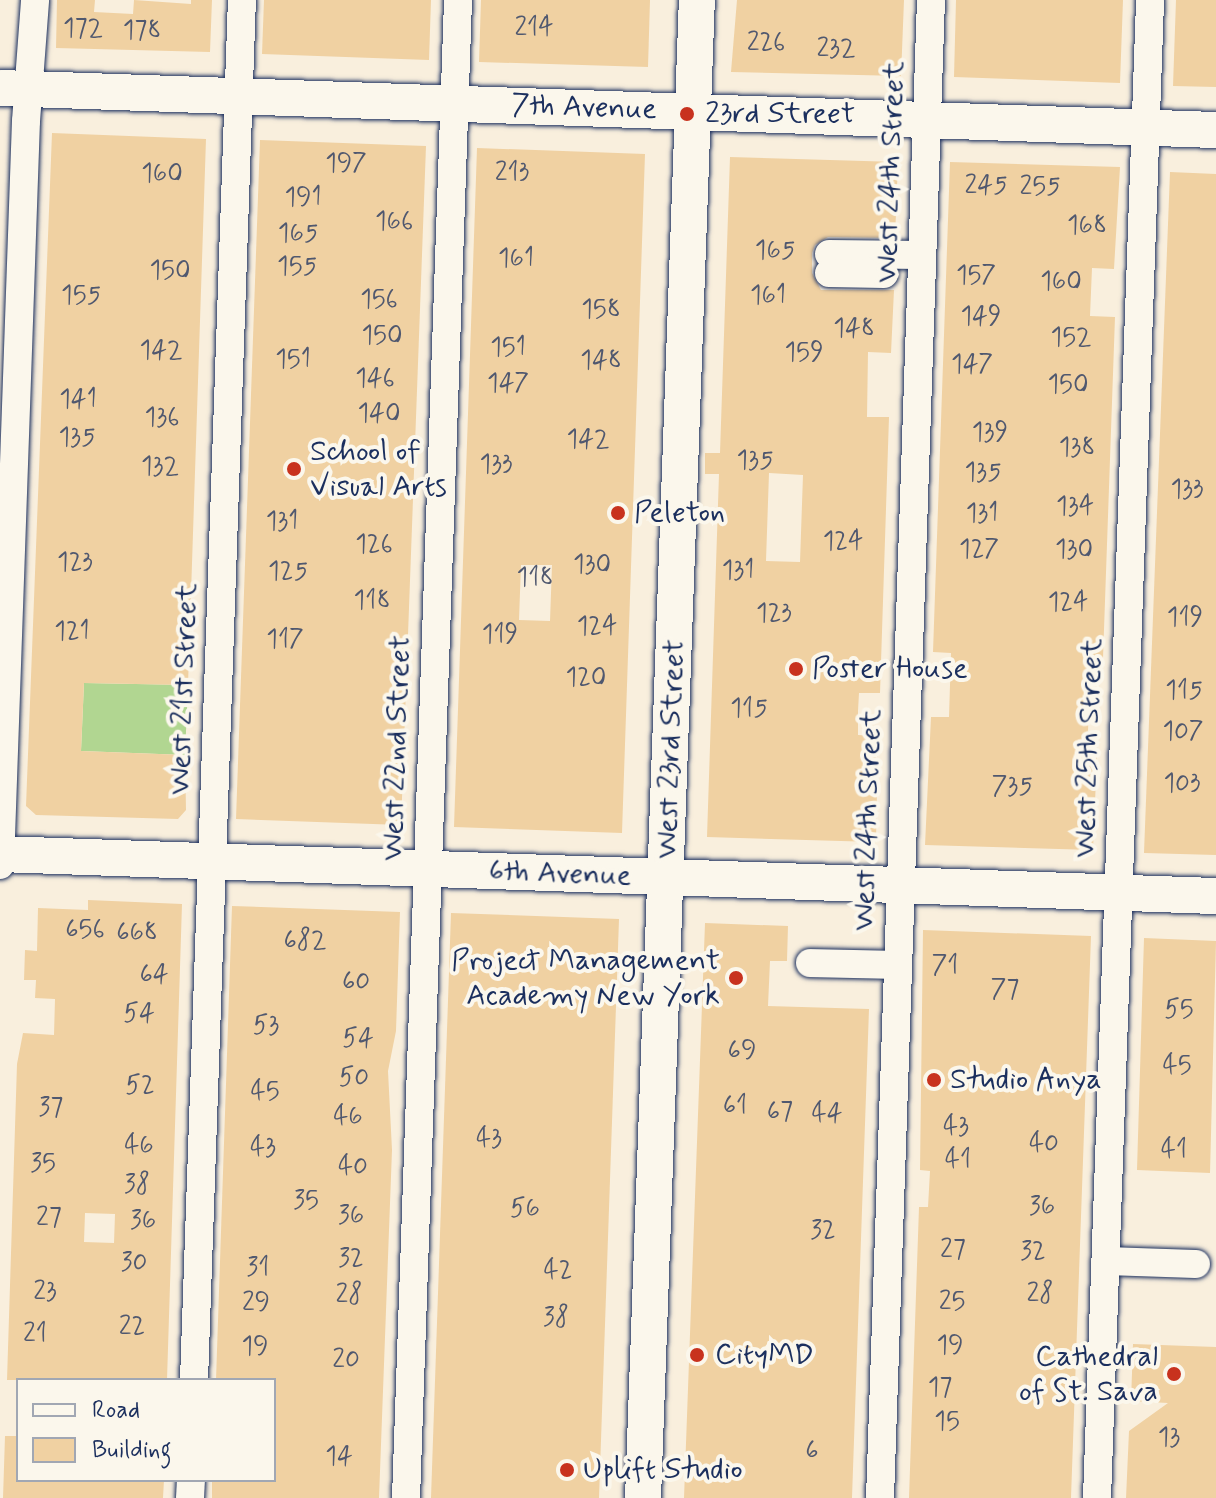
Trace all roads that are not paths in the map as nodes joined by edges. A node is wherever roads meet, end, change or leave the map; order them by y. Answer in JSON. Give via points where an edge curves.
{"nodes":[{"id":1,"x":35,"y":0,"type":"edge"},
{"id":2,"x":242,"y":0,"type":"edge"},
{"id":3,"x":458,"y":0,"type":"edge"},
{"id":4,"x":697,"y":0,"type":"edge"},
{"id":5,"x":931,"y":0,"type":"edge"},
{"id":6,"x":1150,"y":0,"type":"edge"},
{"id":7,"x":15,"y":88,"type":"edge"},
{"id":8,"x":239,"y":97,"type":"junction"},
{"id":9,"x":454,"y":104,"type":"junction"},
{"id":10,"x":693,"y":112,"type":"junction"},
{"id":11,"x":926,"y":120,"type":"junction"},
{"id":12,"x":1145,"y":128,"type":"junction"},
{"id":13,"x":1216,"y":130,"type":"edge"},
{"id":14,"x":829,"y":264,"type":"dead end"},
{"id":15,"x":921,"y":264,"type":"junction"},
{"id":16,"x":0,"y":854,"type":"edge"},
{"id":17,"x":212,"y":862,"type":"junction"},
{"id":18,"x":0,"y":865,"type":"edge"},
{"id":19,"x":427,"y":869,"type":"junction"},
{"id":20,"x":667,"y":877,"type":"junction"},
{"id":21,"x":900,"y":886,"type":"junction"},
{"id":22,"x":1118,"y":893,"type":"junction"},
{"id":23,"x":1216,"y":896,"type":"edge"},
{"id":24,"x":810,"y":963,"type":"dead end"},
{"id":25,"x":897,"y":965,"type":"junction"},
{"id":26,"x":1106,"y":1261,"type":"junction"},
{"id":27,"x":1196,"y":1264,"type":"dead end"},
{"id":28,"x":194,"y":1378,"type":"edge"},
{"id":29,"x":406,"y":1498,"type":"edge"},
{"id":30,"x":643,"y":1498,"type":"edge"},
{"id":31,"x":880,"y":1498,"type":"edge"},
{"id":32,"x":1097,"y":1498,"type":"edge"}],
"edges":[{"from":1,"to":7,"type":"street"},
{"from":2,"to":8,"type":"street","name":"West 21st Street"},
{"from":3,"to":9,"type":"street","name":"West 22nd Street"},
{"from":4,"to":10,"type":"main road","name":"West 23rd Street"},
{"from":5,"to":11,"type":"street","name":"West 24th Street"},
{"from":6,"to":12,"type":"street","name":"West 25th Street"},
{"from":7,"to":8,"type":"main road","name":"7th Avenue"},
{"from":7,"to":16,"type":"street"},
{"from":8,"to":9,"type":"main road","name":"7th Avenue"},
{"from":8,"to":17,"type":"street","name":"West 21st Street"},
{"from":9,"to":10,"type":"main road","name":"7th Avenue"},
{"from":9,"to":19,"type":"street","name":"West 22nd Street"},
{"from":10,"to":11,"type":"main road","name":"7th Avenue"},
{"from":10,"to":20,"type":"main road","name":"West 23rd Street"},
{"from":11,"to":12,"type":"main road","name":"7th Avenue"},
{"from":11,"to":15,"type":"street","name":"West 24th Street"},
{"from":12,"to":13,"type":"main road","name":"7th Avenue"},
{"from":12,"to":22,"type":"street","name":"West 25th Street"},
{"from":14,"to":15,"type":"street"},
{"from":15,"to":21,"type":"street","name":"West 24th Street"},
{"from":16,"to":17,"type":"main road","name":"6th Avenue"},
{"from":16,"to":18,"type":"street"},
{"from":17,"to":19,"type":"main road","name":"6th Avenue"},
{"from":17,"to":28,"type":"street","name":"West 21st Street"},
{"from":19,"to":20,"type":"main road","name":"6th Avenue"},
{"from":19,"to":29,"type":"street","name":"West 22nd Street"},
{"from":20,"to":21,"type":"main road","name":"6th Avenue"},
{"from":20,"to":30,"type":"main road","name":"West 23rd Street"},
{"from":21,"to":22,"type":"main road","name":"6th Avenue"},
{"from":21,"to":25,"type":"street","name":"West 24th Street"},
{"from":22,"to":23,"type":"main road","name":"6th Avenue"},
{"from":22,"to":26,"type":"street","name":"West 25th Street"},
{"from":24,"to":25,"type":"street"},
{"from":25,"to":31,"type":"street","name":"West 24th Street"},
{"from":26,"to":27,"type":"street"},
{"from":26,"to":32,"type":"street","name":"West 25th Street"}]}
